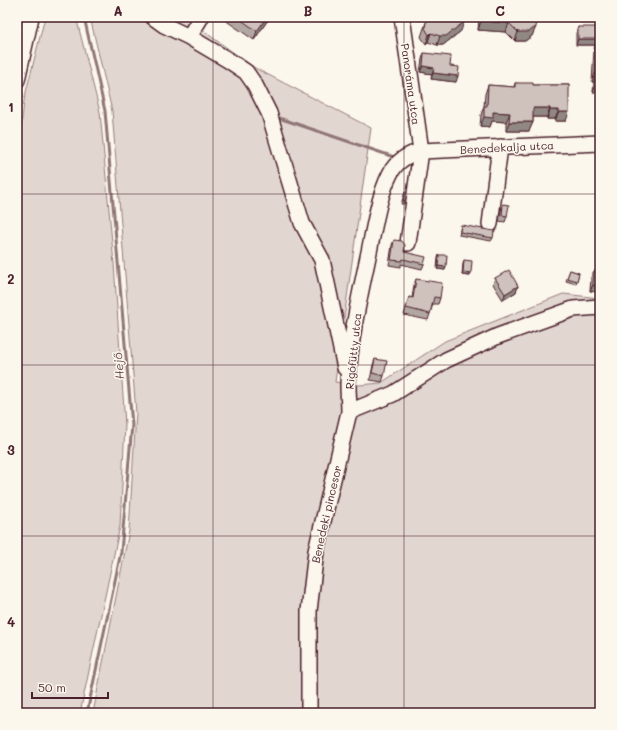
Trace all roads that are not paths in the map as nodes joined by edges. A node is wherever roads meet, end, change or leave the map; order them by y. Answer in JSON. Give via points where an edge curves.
{"nodes":[{"id":1,"x":31,"y":17,"type":"edge"},
{"id":2,"x":153,"y":17,"type":"edge"},
{"id":3,"x":201,"y":17,"type":"edge"},
{"id":4,"x":402,"y":17,"type":"edge"},
{"id":5,"x":22,"y":31,"type":"edge"},
{"id":6,"x":189,"y":37,"type":"junction"},
{"id":7,"x":17,"y":80,"type":"edge"},
{"id":8,"x":600,"y":143,"type":"edge"},
{"id":9,"x":500,"y":153,"type":"junction"},
{"id":10,"x":418,"y":155,"type":"junction"},
{"id":11,"x":490,"y":224,"type":"dead end"},
{"id":12,"x":408,"y":243,"type":"dead end"},
{"id":13,"x":600,"y":307,"type":"edge"},
{"id":14,"x":348,"y":384,"type":"junction"},
{"id":15,"x":349,"y":412,"type":"junction"},
{"id":16,"x":309,"y":713,"type":"edge"}],
"edges":[{"from":1,"to":5,"type":"street"},
{"from":2,"to":6,"type":"street"},
{"from":3,"to":6,"type":"street"},
{"from":4,"to":10,"type":"street","name":"Panoráma utca"},
{"from":5,"to":7,"type":"street"},
{"from":6,"to":14,"type":"street","via":[[246,72],[269,113],[302,223],[322,260]]},
{"from":8,"to":9,"type":"street","name":"Benedekalja utca"},
{"from":9,"to":10,"type":"street","name":"Benedekalja utca"},
{"from":9,"to":11,"type":"street"},
{"from":10,"to":12,"type":"street","name":"Panoráma utca"},
{"from":10,"to":14,"type":"street","name":"Rigófütty utca","via":[[407,155],[390,173],[382,195],[354,327]]},
{"from":13,"to":15,"type":"street","via":[[573,309],[498,336],[446,360],[393,394]]},
{"from":14,"to":15,"type":"street","name":"Rigófütty utca"},
{"from":15,"to":16,"type":"street","name":"Benedeki pincesor","via":[[316,551],[309,610]]}]}
